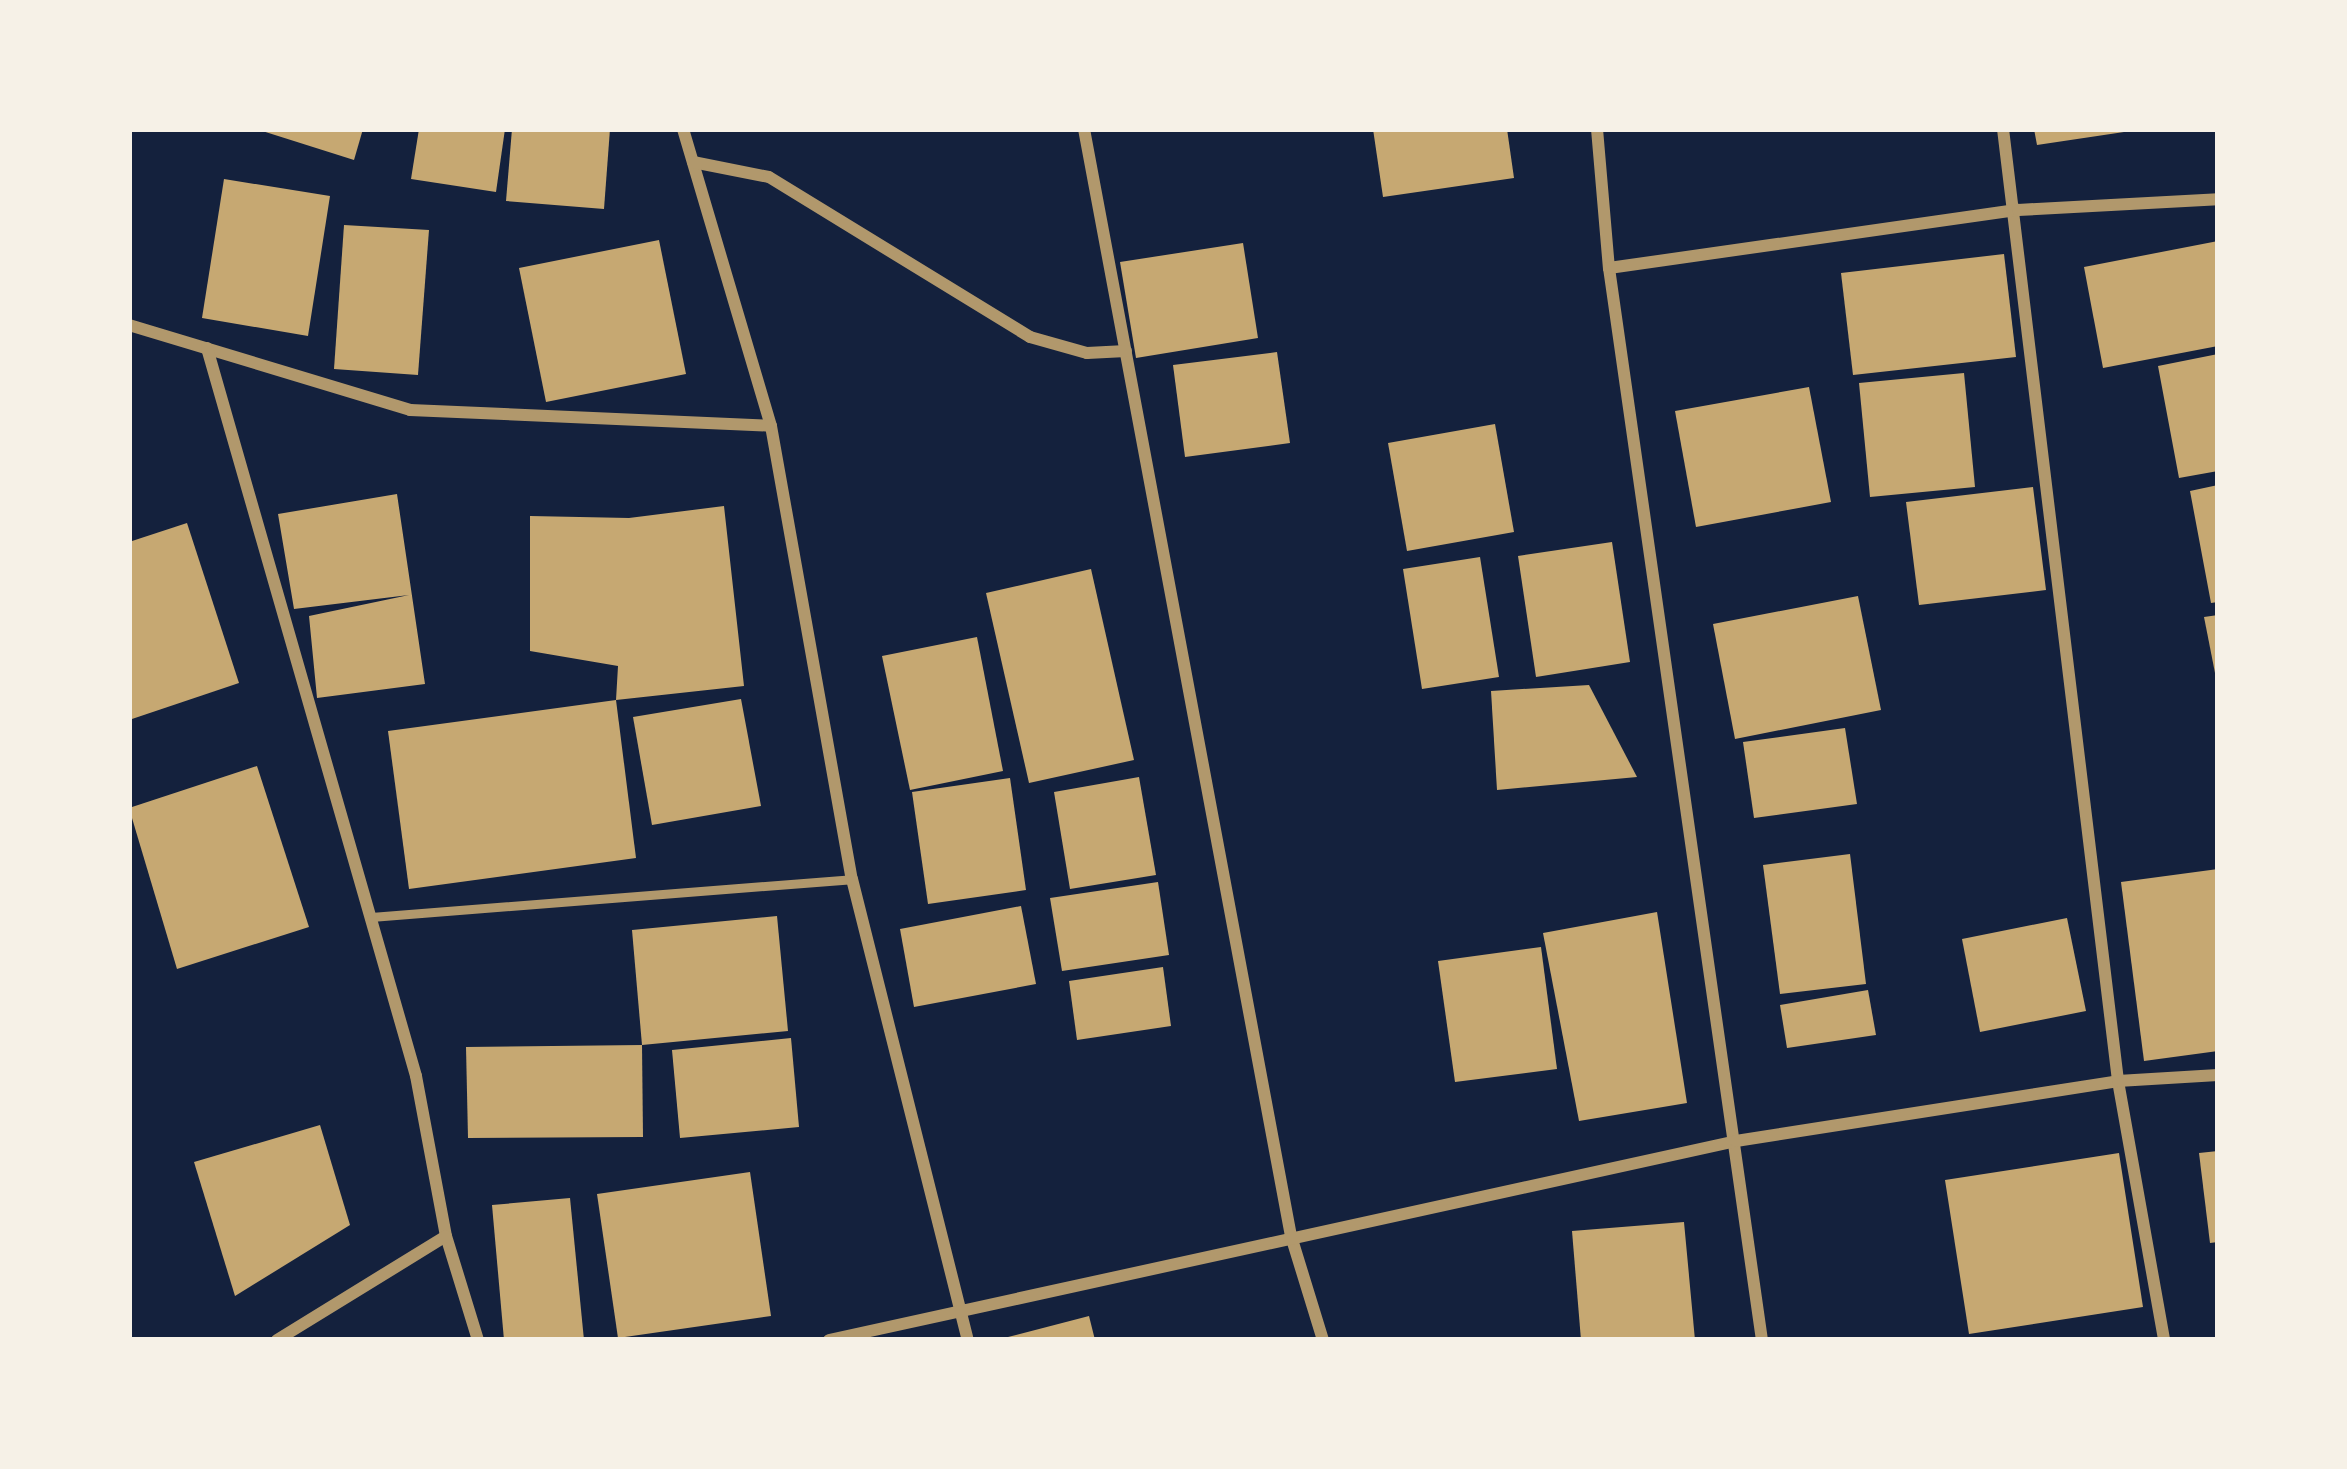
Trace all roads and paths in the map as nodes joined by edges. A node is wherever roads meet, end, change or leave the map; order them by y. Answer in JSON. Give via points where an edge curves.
{"nodes":[{"id":1,"x":683,"y":129,"type":"edge"},
{"id":2,"x":1084,"y":129,"type":"edge"},
{"id":3,"x":1597,"y":129,"type":"edge"},
{"id":4,"x":2003,"y":129,"type":"edge"},
{"id":5,"x":693,"y":162,"type":"junction"},
{"id":6,"x":2218,"y":199,"type":"edge"},
{"id":7,"x":2018,"y":210,"type":"junction"},
{"id":8,"x":1609,"y":268,"type":"junction"},
{"id":9,"x":129,"y":325,"type":"edge"},
{"id":10,"x":207,"y":348,"type":"junction"},
{"id":11,"x":1126,"y":352,"type":"junction"},
{"id":12,"x":771,"y":427,"type":"junction"},
{"id":13,"x":852,"y":879,"type":"junction"},
{"id":14,"x":371,"y":917,"type":"junction"},
{"id":15,"x":2218,"y":1076,"type":"edge"},
{"id":16,"x":2118,"y":1082,"type":"junction"},
{"id":17,"x":1736,"y":1141,"type":"junction"},
{"id":18,"x":446,"y":1236,"type":"junction"},
{"id":19,"x":1291,"y":1237,"type":"junction"},
{"id":20,"x":962,"y":1312,"type":"junction"},
{"id":21,"x":277,"y":1340,"type":"edge"},
{"id":22,"x":478,"y":1340,"type":"edge"},
{"id":23,"x":829,"y":1340,"type":"edge"},
{"id":24,"x":968,"y":1340,"type":"edge"},
{"id":25,"x":1323,"y":1340,"type":"edge"},
{"id":26,"x":1762,"y":1340,"type":"edge"},
{"id":27,"x":2164,"y":1340,"type":"edge"}],
"edges":[{"from":1,"to":5,"type":"street"},
{"from":2,"to":11,"type":"street"},
{"from":3,"to":8,"type":"street"},
{"from":4,"to":7,"type":"street"},
{"from":5,"to":11,"type":"street","via":[[769,177],[1030,338],[1087,353]]},
{"from":5,"to":12,"type":"street"},
{"from":6,"to":7,"type":"street"},
{"from":7,"to":8,"type":"street"},
{"from":7,"to":16,"type":"street"},
{"from":8,"to":17,"type":"street"},
{"from":9,"to":10,"type":"street"},
{"from":10,"to":12,"type":"street","via":[[410,410]]},
{"from":10,"to":14,"type":"street"},
{"from":11,"to":19,"type":"street"},
{"from":12,"to":13,"type":"street"},
{"from":13,"to":14,"type":"lane"},
{"from":13,"to":20,"type":"street"},
{"from":14,"to":18,"type":"street","via":[[416,1076]]},
{"from":15,"to":16,"type":"street"},
{"from":16,"to":17,"type":"street"},
{"from":16,"to":27,"type":"street"},
{"from":17,"to":19,"type":"street"},
{"from":17,"to":26,"type":"street"},
{"from":18,"to":21,"type":"street"},
{"from":18,"to":22,"type":"street"},
{"from":19,"to":20,"type":"street"},
{"from":19,"to":25,"type":"street"},
{"from":20,"to":23,"type":"street"},
{"from":20,"to":24,"type":"street"}]}
